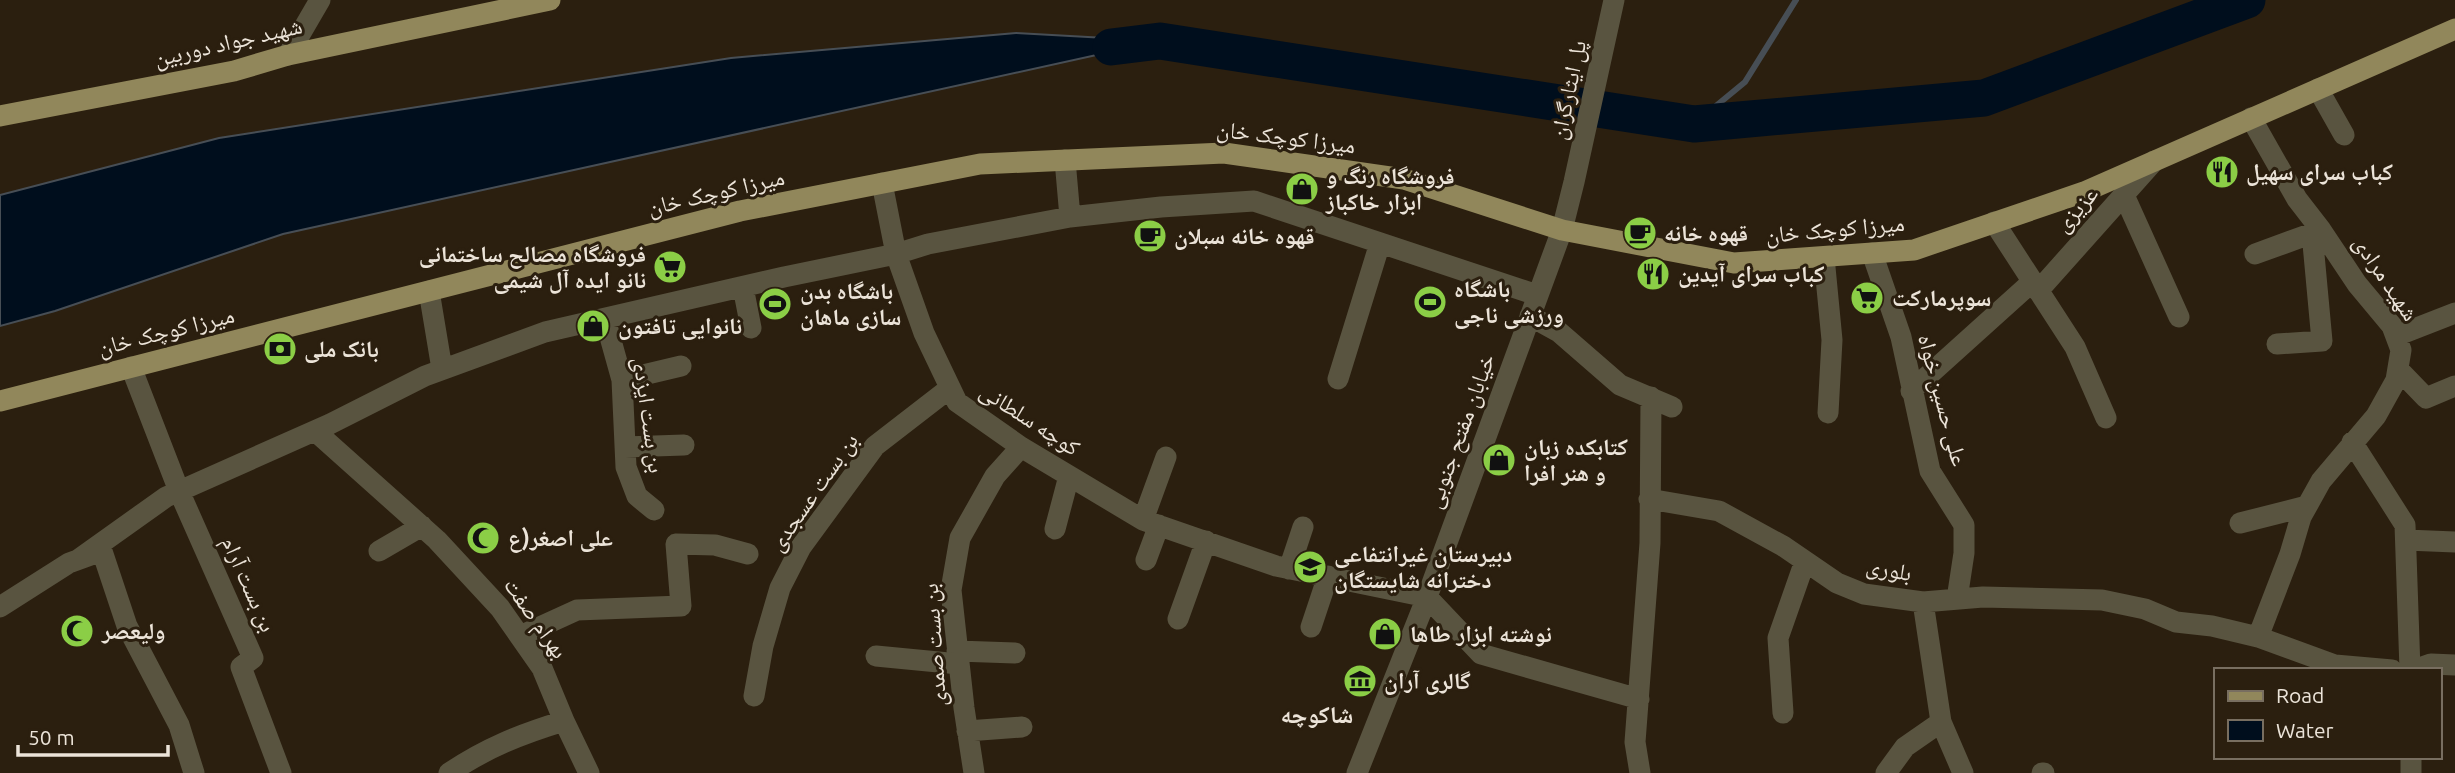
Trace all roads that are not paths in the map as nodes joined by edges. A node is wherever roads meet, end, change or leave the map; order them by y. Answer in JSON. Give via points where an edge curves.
{"nodes":[{"id":1,"x":320,"y":0,"type":"edge"},
{"id":2,"x":550,"y":0,"type":"edge"},
{"id":3,"x":1613,"y":5,"type":"edge"},
{"id":4,"x":2455,"y":29,"type":"edge"},
{"id":5,"x":288,"y":55,"type":"junction"},
{"id":6,"x":2318,"y":89,"type":"junction"},
{"id":7,"x":0,"y":116,"type":"edge"},
{"id":8,"x":2251,"y":118,"type":"junction"},
{"id":9,"x":2344,"y":135,"type":"dead end"},
{"id":10,"x":1065,"y":160,"type":"junction"},
{"id":11,"x":2154,"y":161,"type":"junction"},
{"id":12,"x":1574,"y":182,"type":"joint"},
{"id":13,"x":882,"y":183,"type":"junction"},
{"id":14,"x":2124,"y":195,"type":"junction"},
{"id":15,"x":1070,"y":217,"type":"junction"},
{"id":16,"x":1994,"y":222,"type":"junction"},
{"id":17,"x":1562,"y":230,"type":"junction"},
{"id":18,"x":2317,"y":231,"type":"junction"},
{"id":19,"x":1380,"y":243,"type":"junction"},
{"id":20,"x":1872,"y":253,"type":"junction"},
{"id":21,"x":896,"y":254,"type":"junction"},
{"id":22,"x":2255,"y":254,"type":"dead end"},
{"id":23,"x":1824,"y":257,"type":"junction"},
{"id":24,"x":743,"y":287,"type":"junction"},
{"id":25,"x":2035,"y":287,"type":"junction"},
{"id":26,"x":429,"y":291,"type":"junction"},
{"id":27,"x":1536,"y":295,"type":"junction"},
{"id":28,"x":2455,"y":313,"type":"edge"},
{"id":29,"x":1530,"y":316,"type":"junction"},
{"id":30,"x":2179,"y":317,"type":"dead end"},
{"id":31,"x":605,"y":319,"type":"junction"},
{"id":32,"x":751,"y":328,"type":"dead end"},
{"id":33,"x":2396,"y":336,"type":"junction"},
{"id":34,"x":2277,"y":344,"type":"dead end"},
{"id":35,"x":681,"y":366,"type":"dead end"},
{"id":36,"x":131,"y":367,"type":"junction"},
{"id":37,"x":442,"y":369,"type":"junction"},
{"id":38,"x":2398,"y":369,"type":"junction"},
{"id":39,"x":1338,"y":379,"type":"dead end"},
{"id":40,"x":622,"y":380,"type":"junction"},
{"id":41,"x":2455,"y":386,"type":"edge"},
{"id":42,"x":950,"y":388,"type":"junction"},
{"id":43,"x":1911,"y":391,"type":"junction"},
{"id":44,"x":1651,"y":397,"type":"junction"},
{"id":45,"x":0,"y":401,"type":"edge"},
{"id":46,"x":1672,"y":407,"type":"dead end"},
{"id":47,"x":1828,"y":413,"type":"dead end"},
{"id":48,"x":2106,"y":418,"type":"dead end"},
{"id":49,"x":315,"y":431,"type":"junction"},
{"id":50,"x":2353,"y":442,"type":"junction"},
{"id":51,"x":684,"y":445,"type":"dead end"},
{"id":52,"x":625,"y":447,"type":"junction"},
{"id":53,"x":1021,"y":447,"type":"junction"},
{"id":54,"x":1166,"y":457,"type":"dead end"},
{"id":55,"x":1069,"y":476,"type":"junction"},
{"id":56,"x":179,"y":491,"type":"junction"},
{"id":57,"x":1649,"y":499,"type":"junction"},
{"id":58,"x":2307,"y":506,"type":"junction"},
{"id":59,"x":654,"y":510,"type":"dead end"},
{"id":60,"x":1151,"y":522,"type":"junction"},
{"id":61,"x":2240,"y":523,"type":"dead end"},
{"id":62,"x":422,"y":526,"type":"junction"},
{"id":63,"x":1303,"y":527,"type":"dead end"},
{"id":64,"x":1055,"y":529,"type":"dead end"},
{"id":65,"x":2406,"y":540,"type":"junction"},
{"id":66,"x":1206,"y":541,"type":"junction"},
{"id":67,"x":2455,"y":542,"type":"edge"},
{"id":68,"x":380,"y":551,"type":"dead end"},
{"id":69,"x":748,"y":554,"type":"dead end"},
{"id":70,"x":79,"y":559,"type":"junction"},
{"id":71,"x":1146,"y":560,"type":"dead end"},
{"id":72,"x":1805,"y":561,"type":"junction"},
{"id":73,"x":1289,"y":569,"type":"junction"},
{"id":74,"x":1328,"y":576,"type":"junction"},
{"id":75,"x":1427,"y":597,"type":"junction"},
{"id":76,"x":1957,"y":599,"type":"junction"},
{"id":77,"x":1923,"y":602,"type":"junction"},
{"id":78,"x":0,"y":607,"type":"edge"},
{"id":79,"x":1178,"y":619,"type":"dead end"},
{"id":80,"x":1311,"y":627,"type":"dead end"},
{"id":81,"x":520,"y":636,"type":"junction"},
{"id":82,"x":2258,"y":637,"type":"junction"},
{"id":83,"x":1015,"y":653,"type":"dead end"},
{"id":84,"x":876,"y":656,"type":"dead end"},
{"id":85,"x":958,"y":657,"type":"junction"},
{"id":86,"x":2455,"y":665,"type":"edge"},
{"id":87,"x":2369,"y":668,"type":"edge"},
{"id":88,"x":2412,"y":668,"type":"edge"},
{"id":89,"x":2418,"y":668,"type":"edge"},
{"id":90,"x":754,"y":696,"type":"dead end"},
{"id":91,"x":1639,"y":699,"type":"junction"},
{"id":92,"x":1783,"y":713,"type":"dead end"},
{"id":93,"x":564,"y":721,"type":"junction"},
{"id":94,"x":1941,"y":722,"type":"junction"},
{"id":95,"x":1022,"y":727,"type":"dead end"},
{"id":96,"x":967,"y":731,"type":"junction"},
{"id":97,"x":194,"y":773,"type":"edge"},
{"id":98,"x":281,"y":773,"type":"edge"},
{"id":99,"x":449,"y":773,"type":"edge"},
{"id":100,"x":589,"y":773,"type":"edge"},
{"id":101,"x":974,"y":773,"type":"edge"},
{"id":102,"x":1357,"y":773,"type":"edge"},
{"id":103,"x":1640,"y":773,"type":"edge"},
{"id":104,"x":1886,"y":773,"type":"edge"},
{"id":105,"x":1963,"y":773,"type":"edge"}],
"edges":[{"from":1,"to":5,"type":"street"},
{"from":2,"to":5,"type":"main road","name":"شهید جواد دوربین"},
{"from":3,"to":12,"type":"street","name":"پل ایثارگران"},
{"from":4,"to":6,"type":"main road","name":"میرزا کوچک خان"},
{"from":5,"to":7,"type":"main road","name":"شهید جواد دوربین","via":[[234,71]]},
{"from":6,"to":8,"type":"main road","name":"میرزا کوچک خان"},
{"from":6,"to":9,"type":"street"},
{"from":8,"to":11,"type":"main road","name":"میرزا کوچک خان"},
{"from":8,"to":18,"type":"street","name":"شهید مرادی"},
{"from":10,"to":13,"type":"main road","name":"میرزا کوچک خان","via":[[980,163]]},
{"from":10,"to":15,"type":"street"},
{"from":10,"to":17,"type":"main road","name":"میرزا کوچک خان","via":[[1224,153],[1404,178]]},
{"from":11,"to":14,"type":"street","name":"عزیزی"},
{"from":11,"to":16,"type":"main road","name":"میرزا کوچک خان"},
{"from":12,"to":17,"type":"street","name":"خیابان مفتح جنوبی"},
{"from":13,"to":21,"type":"street","name":"کوچه سلطانی"},
{"from":13,"to":26,"type":"main road","name":"میرزا کوچک خان","via":[[740,211]]},
{"from":14,"to":25,"type":"street","name":"عزیزی"},
{"from":14,"to":30,"type":"street"},
{"from":15,"to":19,"type":"street","via":[[1254,201]]},
{"from":15,"to":21,"type":"street"},
{"from":16,"to":20,"type":"main road","name":"میرزا کوچک خان","via":[[1914,250]]},
{"from":16,"to":25,"type":"street"},
{"from":17,"to":23,"type":"main road","name":"میرزا کوچک خان","via":[[1734,263]]},
{"from":17,"to":27,"type":"street","name":"خیابان مفتح جنوبی"},
{"from":18,"to":22,"type":"street"},
{"from":18,"to":33,"type":"street","name":"شهید مرادی"},
{"from":18,"to":34,"type":"street","via":[[2322,341]]},
{"from":19,"to":27,"type":"street"},
{"from":19,"to":39,"type":"street"},
{"from":20,"to":23,"type":"main road","name":"میرزا کوچک خان"},
{"from":20,"to":43,"type":"street","name":"علی حسین خواه","via":[[1900,337]]},
{"from":21,"to":24,"type":"street"},
{"from":21,"to":42,"type":"street","name":"کوچه سلطانی","via":[[924,334]]},
{"from":23,"to":47,"type":"street","via":[[1832,340]]},
{"from":24,"to":31,"type":"street"},
{"from":24,"to":32,"type":"street"},
{"from":25,"to":43,"type":"street","name":"عزیزی"},
{"from":25,"to":48,"type":"street","via":[[2075,347]]},
{"from":26,"to":36,"type":"main road","name":"میرزا کوچک خان"},
{"from":26,"to":37,"type":"street"},
{"from":27,"to":29,"type":"street","name":"خیابان مفتح جنوبی"},
{"from":28,"to":33,"type":"street"},
{"from":29,"to":44,"type":"street","via":[[1559,332],[1620,385]]},
{"from":29,"to":75,"type":"street","name":"خیابان مفتح جنوبی"},
{"from":31,"to":37,"type":"street","via":[[545,332]]},
{"from":31,"to":40,"type":"street","name":"بن بست ایزدی"},
{"from":33,"to":38,"type":"street","name":"شهید مرادی","via":[[2401,350]]},
{"from":35,"to":40,"type":"street"},
{"from":36,"to":45,"type":"main road","name":"میرزا کوچک خان"},
{"from":36,"to":56,"type":"street"},
{"from":37,"to":49,"type":"street"},
{"from":38,"to":41,"type":"street","via":[[2426,398]]},
{"from":38,"to":50,"type":"street","name":"شهید مرادی","via":[[2376,416]]},
{"from":40,"to":52,"type":"street","name":"بن بست ایزدی"},
{"from":42,"to":53,"type":"street","name":"کوچه سلطانی","via":[[957,402]]},
{"from":42,"to":90,"type":"street","name":"بن بست عسجدی","via":[[875,446],[802,547],[780,588]]},
{"from":43,"to":76,"type":"street","name":"علی حسین خواه","via":[[1930,471],[1964,525]]},
{"from":44,"to":46,"type":"street"},
{"from":44,"to":57,"type":"street"},
{"from":49,"to":56,"type":"street"},
{"from":49,"to":62,"type":"street","name":"بهرام صفت"},
{"from":50,"to":58,"type":"street","name":"شهید مرادی"},
{"from":50,"to":65,"type":"street","via":[[2405,525]]},
{"from":51,"to":52,"type":"street"},
{"from":52,"to":59,"type":"street","name":"بن بست ایزدی","via":[[633,488]]},
{"from":53,"to":55,"type":"street","name":"کوچه سلطانی"},
{"from":53,"to":85,"type":"street","name":"بن بست صمدی","via":[[995,476],[960,538],[951,590]]},
{"from":54,"to":60,"type":"street"},
{"from":55,"to":60,"type":"street","name":"کوچه سلطانی"},
{"from":55,"to":64,"type":"street"},
{"from":56,"to":70,"type":"street"},
{"from":56,"to":98,"type":"street","name":"بن بست آرام","via":[[253,658],[241,667]]},
{"from":57,"to":72,"type":"street","name":"بلوری","via":[[1719,511]]},
{"from":57,"to":91,"type":"street"},
{"from":58,"to":61,"type":"street"},
{"from":58,"to":82,"type":"street","name":"شهید مرادی"},
{"from":60,"to":66,"type":"street","name":"کوچه سلطانی"},
{"from":60,"to":71,"type":"street"},
{"from":62,"to":68,"type":"street"},
{"from":62,"to":81,"type":"street","name":"بهرام صفت","via":[[470,573]]},
{"from":63,"to":73,"type":"street"},
{"from":65,"to":67,"type":"street"},
{"from":65,"to":88,"type":"street"},
{"from":66,"to":73,"type":"street","name":"کوچه سلطانی"},
{"from":66,"to":79,"type":"street"},
{"from":69,"to":81,"type":"street","via":[[715,545],[676,544],[681,606],[577,610]]},
{"from":70,"to":78,"type":"street"},
{"from":70,"to":97,"type":"street","via":[[102,551],[127,626],[179,725]]},
{"from":72,"to":77,"type":"street","name":"بلوری","via":[[1837,583],[1864,594]]},
{"from":72,"to":92,"type":"street","via":[[1779,638]]},
{"from":73,"to":74,"type":"street","name":"کوچه سلطانی"},
{"from":74,"to":75,"type":"street","name":"کوچه سلطانی"},
{"from":74,"to":80,"type":"street"},
{"from":75,"to":91,"type":"street","via":[[1481,654]]},
{"from":75,"to":102,"type":"street","name":"خیابان مفتح جنوبی"},
{"from":76,"to":77,"type":"street"},
{"from":76,"to":82,"type":"street","via":[[2102,600],[2145,608],[2176,622]]},
{"from":77,"to":94,"type":"street","name":"بلوری"},
{"from":81,"to":93,"type":"street","name":"بهرام صفت","via":[[542,668]]},
{"from":82,"to":87,"type":"street","via":[[2335,665]]},
{"from":83,"to":85,"type":"street"},
{"from":84,"to":85,"type":"street"},
{"from":85,"to":96,"type":"street","name":"بن بست صمدی"},
{"from":86,"to":89,"type":"street"},
{"from":91,"to":103,"type":"street","via":[[1635,742]]},
{"from":93,"to":99,"type":"street","via":[[478,753]]},
{"from":93,"to":100,"type":"street","name":"بهرام صفت"},
{"from":94,"to":104,"type":"street","via":[[1905,747]]},
{"from":94,"to":105,"type":"street","name":"بلوری"},
{"from":95,"to":96,"type":"street"},
{"from":96,"to":101,"type":"street","name":"بن بست صمدی"}]}
